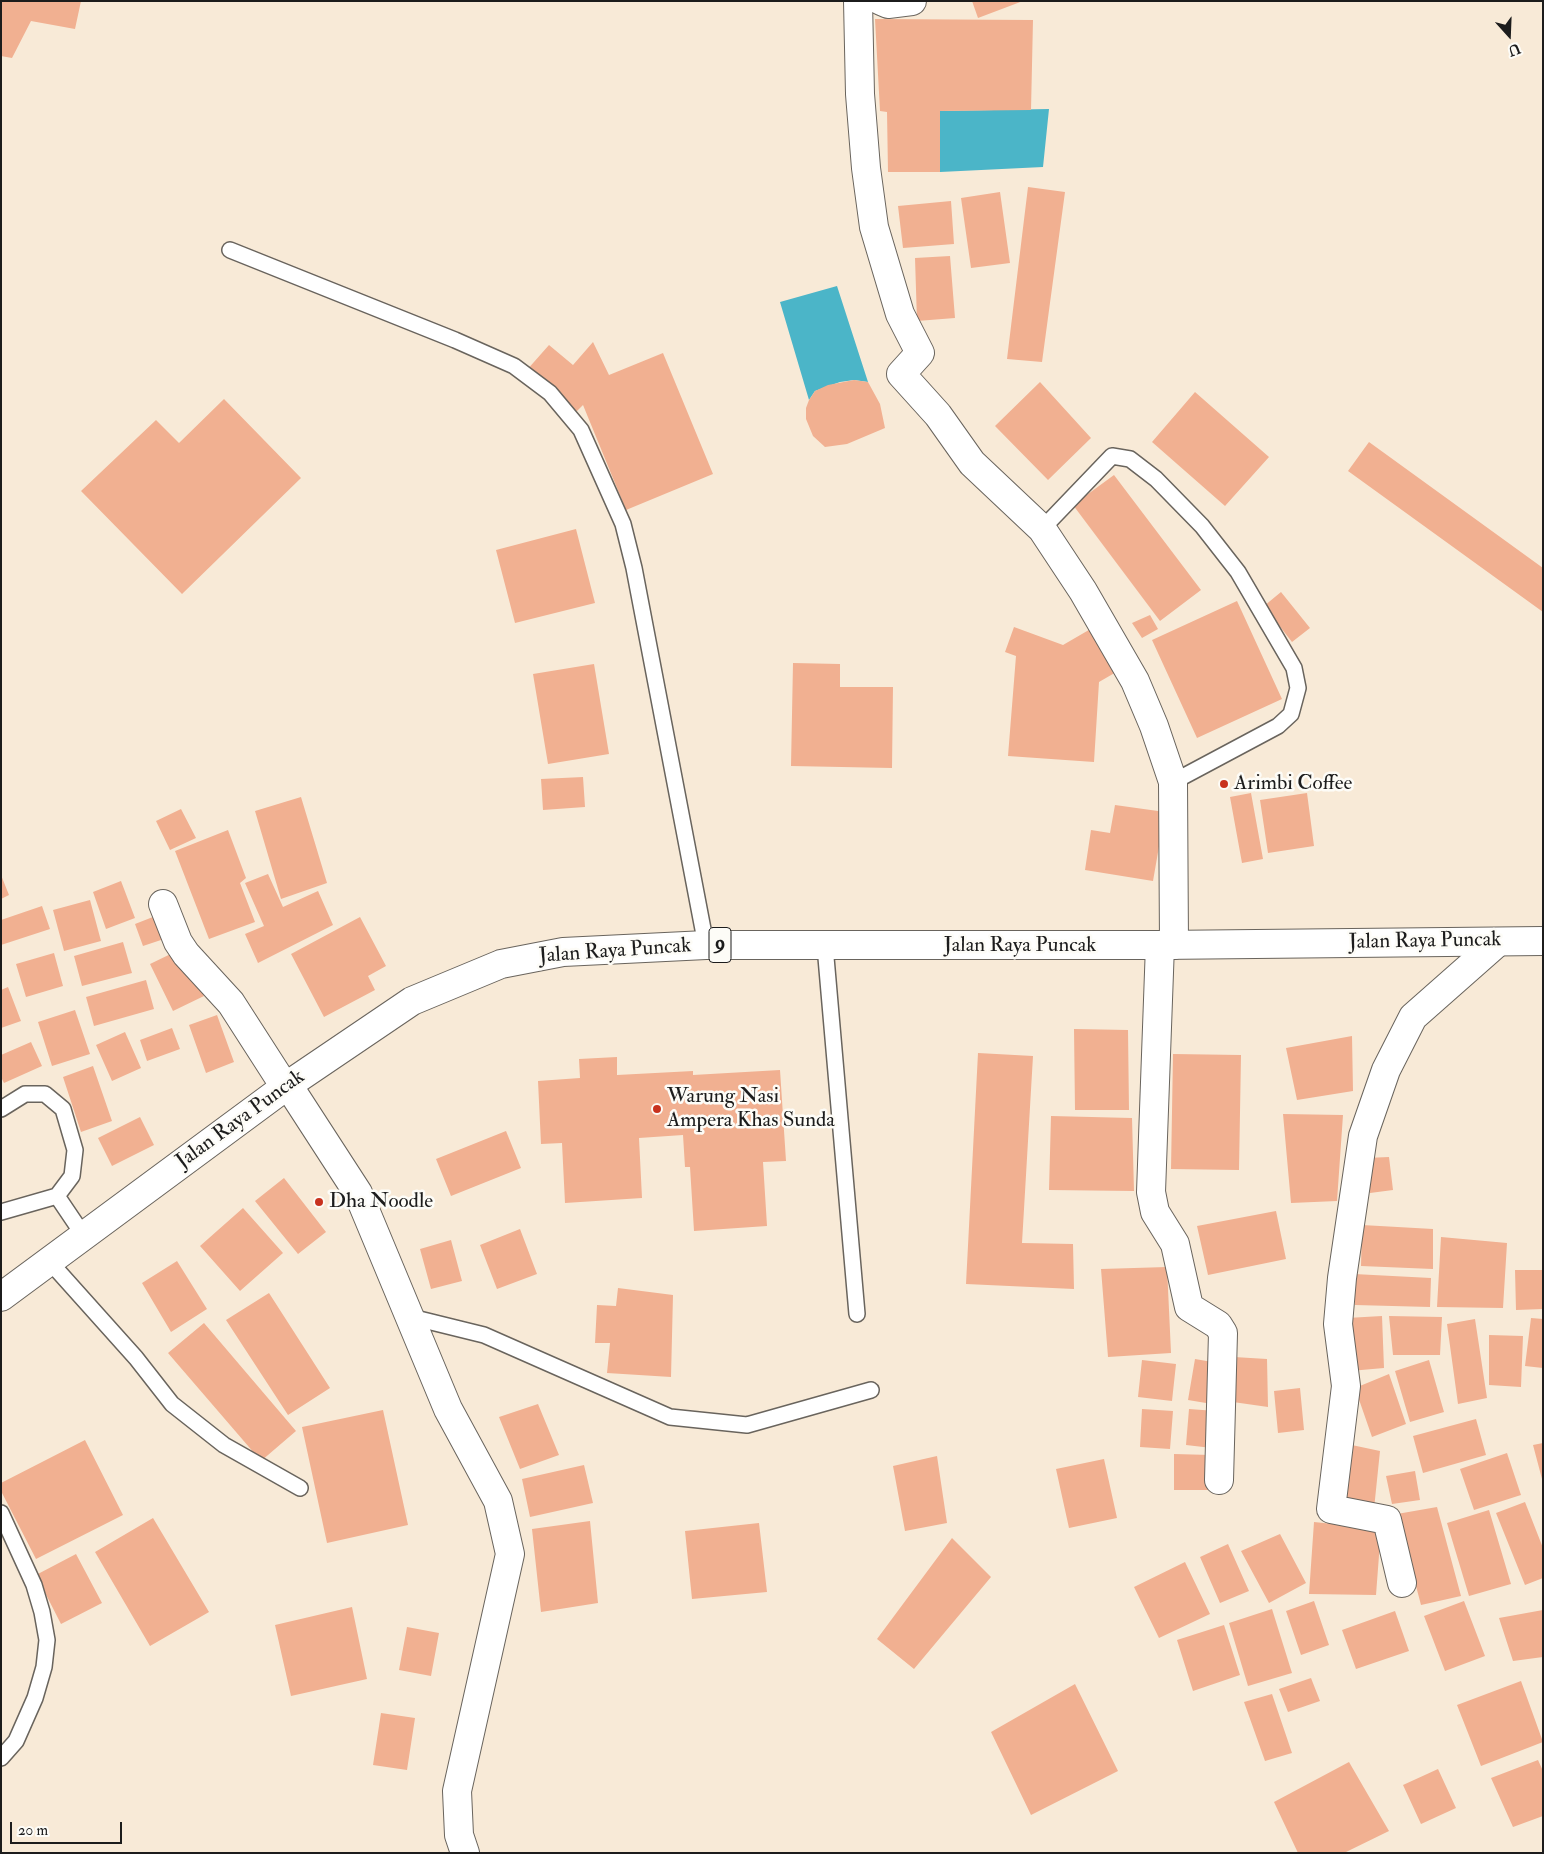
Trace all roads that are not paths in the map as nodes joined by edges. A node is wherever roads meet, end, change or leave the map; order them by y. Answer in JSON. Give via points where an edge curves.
{"nodes":[{"id":1,"x":858,"y":1,"type":"edge"},
{"id":2,"x":882,"y":1,"type":"edge"},
{"id":3,"x":912,"y":1,"type":"edge"},
{"id":4,"x":230,"y":250,"type":"dead end"},
{"id":5,"x":1042,"y":530,"type":"junction"},
{"id":6,"x":1173,"y":782,"type":"junction"},
{"id":7,"x":163,"y":904,"type":"dead end"},
{"id":8,"x":1543,"y":941,"type":"edge"},
{"id":9,"x":1498,"y":942,"type":"junction"},
{"id":10,"x":706,"y":945,"type":"junction"},
{"id":11,"x":1167,"y":945,"type":"junction"},
{"id":12,"x":825,"y":946,"type":"junction"},
{"id":13,"x":287,"y":1086,"type":"junction"},
{"id":14,"x":1,"y":1110,"type":"edge"},
{"id":15,"x":57,"y":1196,"type":"junction"},
{"id":16,"x":1,"y":1212,"type":"edge"},
{"id":17,"x":84,"y":1236,"type":"junction"},
{"id":18,"x":50,"y":1262,"type":"junction"},
{"id":19,"x":1,"y":1297,"type":"edge"},
{"id":20,"x":857,"y":1314,"type":"dead end"},
{"id":21,"x":411,"y":1317,"type":"junction"},
{"id":22,"x":871,"y":1390,"type":"dead end"},
{"id":23,"x":1220,"y":1480,"type":"dead end"},
{"id":24,"x":300,"y":1488,"type":"dead end"},
{"id":25,"x":1,"y":1513,"type":"edge"},
{"id":26,"x":1402,"y":1583,"type":"dead end"},
{"id":27,"x":1,"y":1758,"type":"edge"},
{"id":28,"x":465,"y":1853,"type":"edge"}],
"edges":[{"from":1,"to":5,"type":"main road","via":[[860,94],[874,227],[900,314],[920,353],[901,374],[938,415],[972,463]]},
{"from":2,"to":3,"type":"main road","via":[[888,4]]},
{"from":4,"to":10,"type":"lane","via":[[514,366],[550,393],[581,430],[623,524],[634,568]]},
{"from":5,"to":6,"type":"main road","via":[[1083,591],[1135,681]]},
{"from":5,"to":6,"type":"lane","via":[[1112,456],[1130,459],[1156,479],[1202,526],[1232,564],[1294,668],[1298,688],[1291,714],[1278,726]]},
{"from":6,"to":11,"type":"main road"},
{"from":7,"to":13,"type":"main road","via":[[186,954],[231,1003]]},
{"from":8,"to":9,"type":"main road","name":"Jalan Raya Puncak","number":"9"},
{"from":9,"to":11,"type":"main road","name":"Jalan Raya Puncak","number":"9"},
{"from":9,"to":26,"type":"main road","via":[[1413,1016],[1386,1070],[1363,1136],[1341,1287],[1338,1324],[1346,1386],[1331,1509],[1387,1520]]},
{"from":10,"to":12,"type":"main road","name":"Jalan Raya Puncak","number":"9"},
{"from":10,"to":13,"type":"main road","name":"Jalan Raya Puncak","number":"9","via":[[563,952],[501,964],[412,1001]]},
{"from":11,"to":12,"type":"main road","name":"Jalan Raya Puncak","number":"9"},
{"from":11,"to":23,"type":"main road","via":[[1151,1192],[1155,1212],[1175,1244],[1189,1307],[1218,1325],[1223,1333]]},
{"from":12,"to":20,"type":"lane"},
{"from":13,"to":17,"type":"main road","name":"Jalan Raya Puncak","number":"9"},
{"from":13,"to":21,"type":"main road","via":[[358,1193]]},
{"from":14,"to":15,"type":"lane","via":[[26,1094],[45,1094],[63,1110],[76,1150],[72,1176]]},
{"from":15,"to":16,"type":"lane"},
{"from":15,"to":17,"type":"lane"},
{"from":17,"to":18,"type":"main road","name":"Jalan Raya Puncak","number":"9"},
{"from":18,"to":19,"type":"main road","name":"Jalan Raya Puncak","number":"9"},
{"from":18,"to":24,"type":"lane","via":[[136,1358],[172,1404],[224,1445]]},
{"from":21,"to":22,"type":"lane","via":[[484,1335],[670,1417],[746,1425]]},
{"from":21,"to":28,"type":"main road","via":[[448,1409],[498,1500],[510,1554],[458,1791],[459,1835]]},
{"from":25,"to":27,"type":"lane","via":[[34,1585],[46,1640],[44,1667],[35,1698],[16,1741]]}]}
